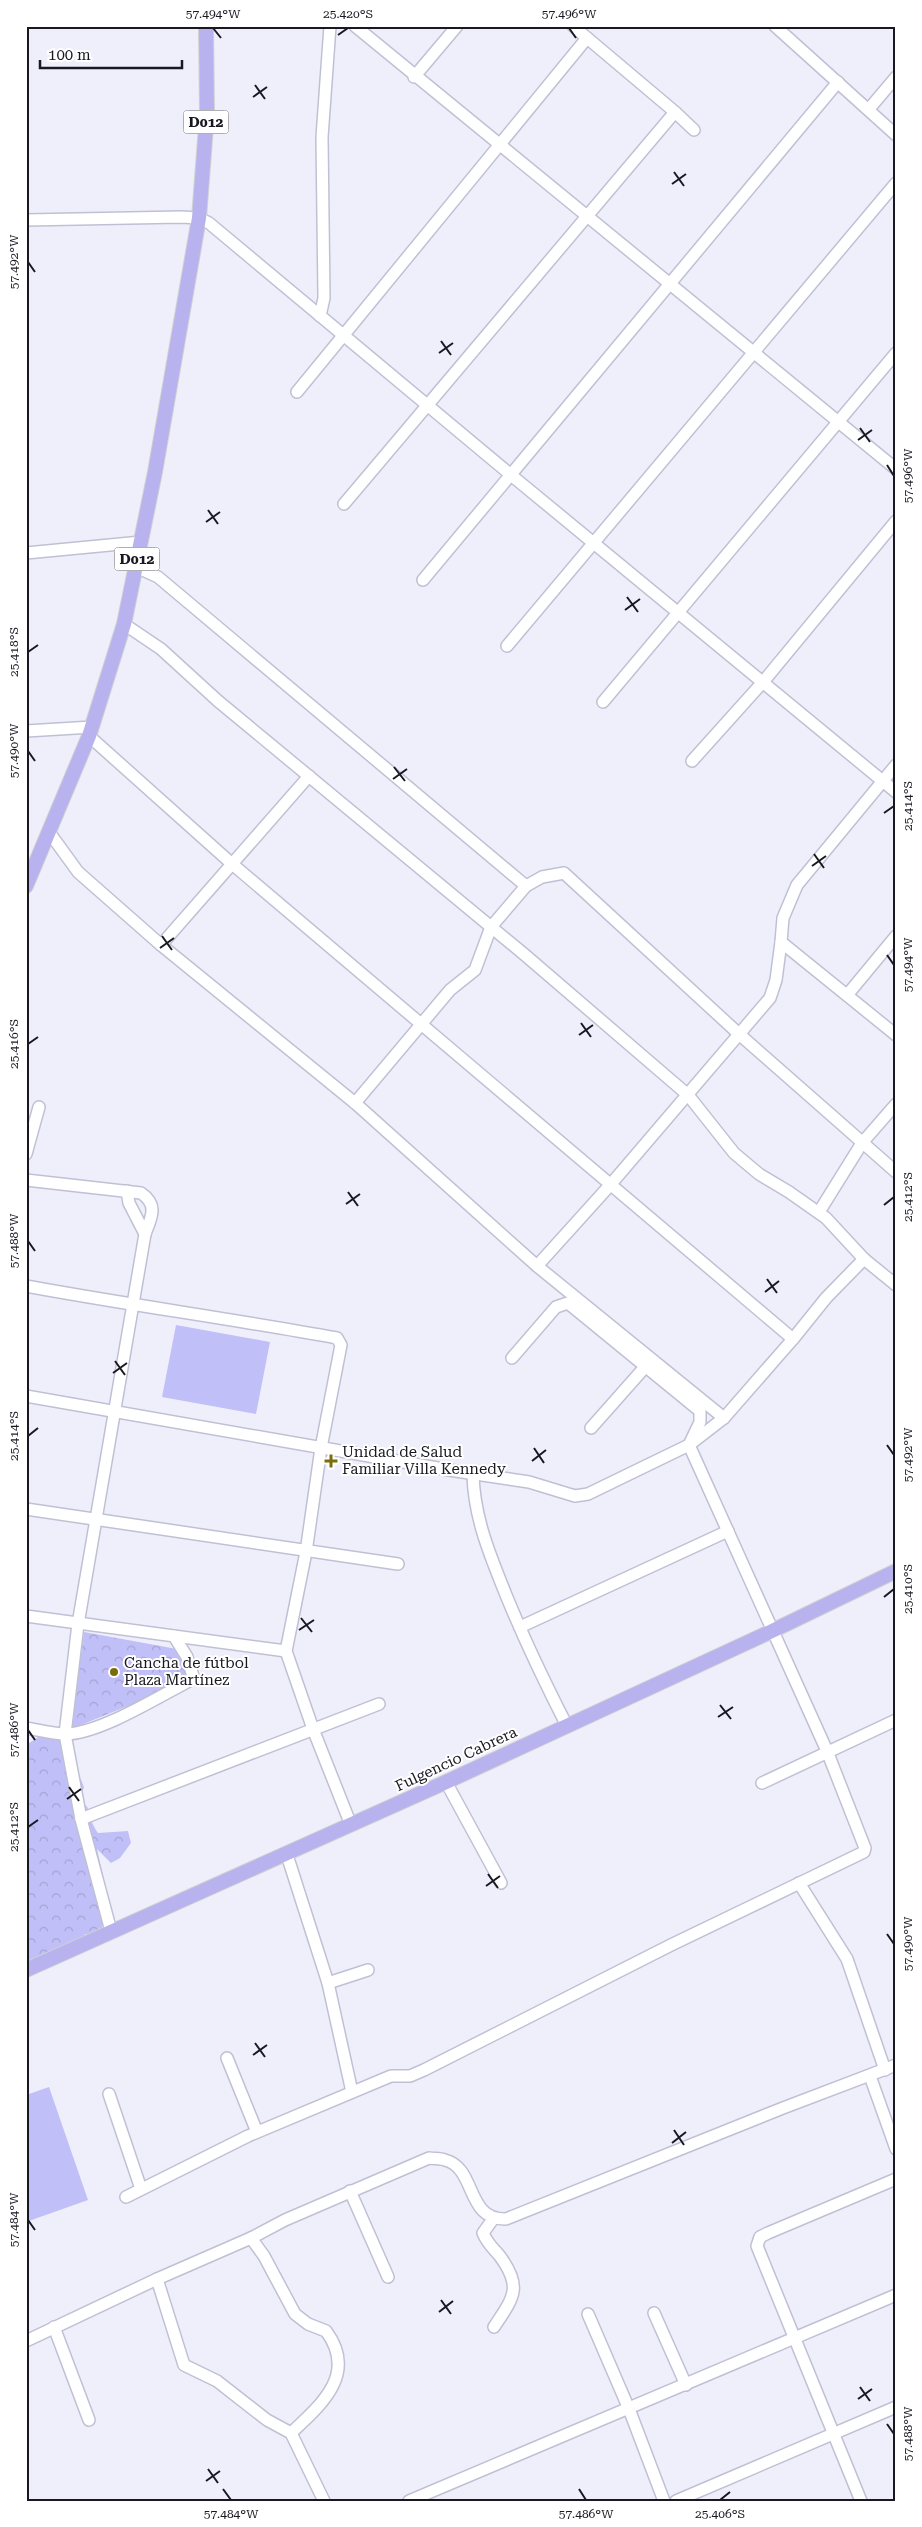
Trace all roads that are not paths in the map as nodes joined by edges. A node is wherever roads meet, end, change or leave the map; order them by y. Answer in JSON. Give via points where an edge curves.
{"nodes":[{"id":1,"x":206,"y":26,"type":"edge"},
{"id":2,"x":330,"y":26,"type":"edge"},
{"id":3,"x":356,"y":26,"type":"edge"},
{"id":4,"x":457,"y":26,"type":"edge"},
{"id":5,"x":574,"y":26,"type":"edge"},
{"id":6,"x":781,"y":28,"type":"edge"},
{"id":7,"x":586,"y":38,"type":"junction"},
{"id":8,"x":414,"y":77,"type":"junction"},
{"id":9,"x":896,"y":77,"type":"edge"},
{"id":10,"x":838,"y":82,"type":"junction"},
{"id":11,"x":868,"y":109,"type":"junction"},
{"id":12,"x":674,"y":112,"type":"junction"},
{"id":13,"x":694,"y":130,"type":"dead end"},
{"id":14,"x":896,"y":134,"type":"edge"},
{"id":15,"x":498,"y":145,"type":"junction"},
{"id":16,"x":896,"y":183,"type":"edge"},
{"id":17,"x":587,"y":215,"type":"junction"},
{"id":18,"x":199,"y":218,"type":"junction"},
{"id":19,"x":26,"y":220,"type":"edge"},
{"id":20,"x":668,"y":282,"type":"junction"},
{"id":21,"x":320,"y":316,"type":"junction"},
{"id":22,"x":344,"y":334,"type":"junction"},
{"id":23,"x":752,"y":352,"type":"junction"},
{"id":24,"x":896,"y":353,"type":"edge"},
{"id":25,"x":297,"y":392,"type":"dead end"},
{"id":26,"x":427,"y":403,"type":"junction"},
{"id":27,"x":837,"y":422,"type":"junction"},
{"id":28,"x":896,"y":469,"type":"edge"},
{"id":29,"x":510,"y":475,"type":"junction"},
{"id":30,"x":344,"y":504,"type":"dead end"},
{"id":31,"x":896,"y":521,"type":"edge"},
{"id":32,"x":141,"y":542,"type":"junction"},
{"id":33,"x":594,"y":543,"type":"junction"},
{"id":34,"x":26,"y":553,"type":"edge"},
{"id":35,"x":136,"y":567,"type":"junction"},
{"id":36,"x":422,"y":580,"type":"dead end"},
{"id":37,"x":678,"y":614,"type":"junction"},
{"id":38,"x":124,"y":624,"type":"junction"},
{"id":39,"x":507,"y":646,"type":"dead end"},
{"id":40,"x":763,"y":682,"type":"junction"},
{"id":41,"x":603,"y":702,"type":"dead end"},
{"id":42,"x":26,"y":731,"type":"edge"},
{"id":43,"x":90,"y":732,"type":"junction"},
{"id":44,"x":692,"y":761,"type":"dead end"},
{"id":45,"x":896,"y":765,"type":"edge"},
{"id":46,"x":310,"y":776,"type":"junction"},
{"id":47,"x":882,"y":781,"type":"junction"},
{"id":48,"x":896,"y":792,"type":"edge"},
{"id":49,"x":49,"y":832,"type":"junction"},
{"id":50,"x":231,"y":863,"type":"junction"},
{"id":51,"x":26,"y":886,"type":"edge"},
{"id":52,"x":526,"y":886,"type":"junction"},
{"id":53,"x":492,"y":928,"type":"junction"},
{"id":54,"x":896,"y":936,"type":"edge"},
{"id":55,"x":781,"y":942,"type":"junction"},
{"id":56,"x":161,"y":945,"type":"junction"},
{"id":57,"x":848,"y":994,"type":"junction"},
{"id":58,"x":421,"y":1025,"type":"junction"},
{"id":59,"x":739,"y":1034,"type":"junction"},
{"id":60,"x":896,"y":1035,"type":"edge"},
{"id":61,"x":688,"y":1095,"type":"junction"},
{"id":62,"x":355,"y":1103,"type":"junction"},
{"id":63,"x":896,"y":1104,"type":"edge"},
{"id":64,"x":39,"y":1107,"type":"dead end"},
{"id":65,"x":862,"y":1142,"type":"junction"},
{"id":66,"x":26,"y":1154,"type":"edge"},
{"id":67,"x":896,"y":1172,"type":"edge"},
{"id":68,"x":26,"y":1180,"type":"edge"},
{"id":69,"x":611,"y":1184,"type":"junction"},
{"id":70,"x":127,"y":1191,"type":"junction"},
{"id":71,"x":818,"y":1212,"type":"junction"},
{"id":72,"x":145,"y":1234,"type":"junction"},
{"id":73,"x":864,"y":1259,"type":"junction"},
{"id":74,"x":536,"y":1266,"type":"junction"},
{"id":75,"x":896,"y":1285,"type":"edge"},
{"id":76,"x":26,"y":1286,"type":"edge"},
{"id":77,"x":133,"y":1306,"type":"junction"},
{"id":78,"x":793,"y":1339,"type":"junction"},
{"id":79,"x":512,"y":1358,"type":"dead end"},
{"id":80,"x":645,"y":1367,"type":"junction"},
{"id":81,"x":26,"y":1396,"type":"edge"},
{"id":82,"x":114,"y":1412,"type":"junction"},
{"id":83,"x":724,"y":1418,"type":"junction"},
{"id":84,"x":591,"y":1428,"type":"dead end"},
{"id":85,"x":690,"y":1445,"type":"junction"},
{"id":86,"x":321,"y":1448,"type":"junction"},
{"id":87,"x":473,"y":1474,"type":"junction"},
{"id":88,"x":26,"y":1509,"type":"edge"},
{"id":89,"x":95,"y":1520,"type":"junction"},
{"id":90,"x":728,"y":1531,"type":"junction"},
{"id":91,"x":306,"y":1552,"type":"junction"},
{"id":92,"x":398,"y":1564,"type":"dead end"},
{"id":93,"x":896,"y":1571,"type":"edge"},
{"id":94,"x":26,"y":1616,"type":"edge"},
{"id":95,"x":78,"y":1624,"type":"junction"},
{"id":96,"x":520,"y":1627,"type":"junction"},
{"id":97,"x":772,"y":1631,"type":"junction"},
{"id":98,"x":174,"y":1636,"type":"junction"},
{"id":99,"x":286,"y":1651,"type":"junction"},
{"id":100,"x":379,"y":1704,"type":"dead end"},
{"id":101,"x":896,"y":1720,"type":"edge"},
{"id":102,"x":567,"y":1726,"type":"junction"},
{"id":103,"x":26,"y":1728,"type":"edge"},
{"id":104,"x":313,"y":1729,"type":"junction"},
{"id":105,"x":65,"y":1734,"type":"junction"},
{"id":106,"x":828,"y":1751,"type":"junction"},
{"id":107,"x":446,"y":1782,"type":"junction"},
{"id":108,"x":762,"y":1783,"type":"dead end"},
{"id":109,"x":81,"y":1818,"type":"junction"},
{"id":110,"x":351,"y":1825,"type":"junction"},
{"id":111,"x":287,"y":1854,"type":"junction"},
{"id":112,"x":501,"y":1883,"type":"dead end"},
{"id":113,"x":799,"y":1883,"type":"junction"},
{"id":114,"x":112,"y":1931,"type":"junction"},
{"id":115,"x":26,"y":1970,"type":"edge"},
{"id":116,"x":368,"y":1970,"type":"dead end"},
{"id":117,"x":328,"y":1983,"type":"junction"},
{"id":118,"x":227,"y":2058,"type":"dead end"},
{"id":119,"x":890,"y":2068,"type":"edge"},
{"id":120,"x":870,"y":2076,"type":"junction"},
{"id":121,"x":352,"y":2092,"type":"junction"},
{"id":122,"x":109,"y":2094,"type":"dead end"},
{"id":123,"x":257,"y":2132,"type":"junction"},
{"id":124,"x":896,"y":2148,"type":"edge"},
{"id":125,"x":896,"y":2179,"type":"edge"},
{"id":126,"x":141,"y":2189,"type":"junction"},
{"id":127,"x":350,"y":2191,"type":"junction"},
{"id":128,"x":126,"y":2197,"type":"dead end"},
{"id":129,"x":493,"y":2219,"type":"junction"},
{"id":130,"x":251,"y":2238,"type":"junction"},
{"id":131,"x":388,"y":2277,"type":"dead end"},
{"id":132,"x":157,"y":2279,"type":"junction"},
{"id":133,"x":896,"y":2295,"type":"edge"},
{"id":134,"x":654,"y":2313,"type":"dead end"},
{"id":135,"x":588,"y":2314,"type":"dead end"},
{"id":136,"x":494,"y":2326,"type":"dead end"},
{"id":137,"x":54,"y":2327,"type":"junction"},
{"id":138,"x":795,"y":2338,"type":"junction"},
{"id":139,"x":26,"y":2341,"type":"edge"},
{"id":140,"x":686,"y":2385,"type":"junction"},
{"id":141,"x":896,"y":2407,"type":"edge"},
{"id":142,"x":629,"y":2409,"type":"junction"},
{"id":143,"x":89,"y":2420,"type":"dead end"},
{"id":144,"x":291,"y":2432,"type":"junction"},
{"id":145,"x":834,"y":2432,"type":"junction"},
{"id":146,"x":324,"y":2501,"type":"edge"},
{"id":147,"x":409,"y":2501,"type":"edge"},
{"id":148,"x":664,"y":2501,"type":"edge"},
{"id":149,"x":676,"y":2501,"type":"edge"},
{"id":150,"x":861,"y":2501,"type":"edge"}],
"edges":[{"from":1,"to":18,"type":"main road","number":"D012","via":[[206,113]]},
{"from":2,"to":21,"type":"street","via":[[322,137],[324,298]]},
{"from":3,"to":8,"type":"street"},
{"from":4,"to":8,"type":"street"},
{"from":5,"to":7,"type":"street"},
{"from":6,"to":10,"type":"street"},
{"from":7,"to":12,"type":"street"},
{"from":7,"to":15,"type":"street"},
{"from":8,"to":15,"type":"street"},
{"from":9,"to":11,"type":"street"},
{"from":10,"to":11,"type":"street"},
{"from":10,"to":20,"type":"street"},
{"from":11,"to":14,"type":"street"},
{"from":12,"to":13,"type":"street"},
{"from":12,"to":17,"type":"street"},
{"from":15,"to":17,"type":"street"},
{"from":15,"to":22,"type":"street"},
{"from":16,"to":23,"type":"street"},
{"from":17,"to":20,"type":"street"},
{"from":17,"to":26,"type":"street"},
{"from":18,"to":19,"type":"street"},
{"from":18,"to":21,"type":"street","via":[[210,223]]},
{"from":18,"to":32,"type":"main road","number":"D012"},
{"from":20,"to":23,"type":"street"},
{"from":20,"to":29,"type":"street"},
{"from":21,"to":22,"type":"street"},
{"from":22,"to":25,"type":"street"},
{"from":22,"to":26,"type":"street"},
{"from":23,"to":27,"type":"street"},
{"from":23,"to":33,"type":"street"},
{"from":24,"to":27,"type":"street"},
{"from":26,"to":29,"type":"street"},
{"from":26,"to":30,"type":"street"},
{"from":27,"to":28,"type":"street"},
{"from":27,"to":37,"type":"street"},
{"from":29,"to":33,"type":"street"},
{"from":29,"to":36,"type":"street"},
{"from":31,"to":40,"type":"street"},
{"from":32,"to":34,"type":"street"},
{"from":32,"to":35,"type":"main road","number":"D012"},
{"from":33,"to":37,"type":"street"},
{"from":33,"to":39,"type":"street"},
{"from":35,"to":38,"type":"main road","number":"D012"},
{"from":35,"to":52,"type":"street","via":[[158,577]]},
{"from":37,"to":40,"type":"street"},
{"from":37,"to":41,"type":"street"},
{"from":38,"to":43,"type":"main road","number":"D012"},
{"from":38,"to":46,"type":"street","via":[[161,649],[218,701]]},
{"from":40,"to":44,"type":"street"},
{"from":40,"to":47,"type":"street"},
{"from":42,"to":43,"type":"street"},
{"from":43,"to":49,"type":"main road","number":"D012"},
{"from":43,"to":50,"type":"street"},
{"from":45,"to":47,"type":"street"},
{"from":46,"to":50,"type":"street"},
{"from":46,"to":53,"type":"street"},
{"from":47,"to":48,"type":"street"},
{"from":47,"to":55,"type":"street","via":[[797,885],[784,918]]},
{"from":49,"to":51,"type":"main road","number":"D012"},
{"from":49,"to":56,"type":"street","via":[[78,872]]},
{"from":50,"to":56,"type":"street"},
{"from":50,"to":58,"type":"street"},
{"from":52,"to":53,"type":"street"},
{"from":52,"to":59,"type":"street","via":[[542,877],[564,873]]},
{"from":53,"to":58,"type":"street","via":[[475,970],[450,990]]},
{"from":53,"to":61,"type":"street"},
{"from":54,"to":57,"type":"street"},
{"from":55,"to":57,"type":"street"},
{"from":55,"to":59,"type":"street","via":[[770,998]]},
{"from":56,"to":62,"type":"street"},
{"from":57,"to":60,"type":"street"},
{"from":58,"to":62,"type":"street"},
{"from":58,"to":69,"type":"street"},
{"from":59,"to":61,"type":"street"},
{"from":59,"to":65,"type":"street"},
{"from":61,"to":69,"type":"street"},
{"from":61,"to":71,"type":"street","via":[[734,1153],[759,1174]]},
{"from":62,"to":74,"type":"street"},
{"from":63,"to":65,"type":"street"},
{"from":64,"to":66,"type":"street"},
{"from":65,"to":67,"type":"street"},
{"from":65,"to":71,"type":"street"},
{"from":68,"to":70,"type":"street"},
{"from":69,"to":74,"type":"street"},
{"from":69,"to":78,"type":"street"},
{"from":70,"to":72,"type":"street"},
{"from":70,"to":72,"type":"street","via":[[141,1193],[152,1203],[153,1212]]},
{"from":71,"to":73,"type":"street"},
{"from":72,"to":77,"type":"street"},
{"from":73,"to":75,"type":"street"},
{"from":73,"to":78,"type":"street","via":[[826,1298]]},
{"from":74,"to":83,"type":"street"},
{"from":76,"to":77,"type":"street"},
{"from":77,"to":82,"type":"street"},
{"from":77,"to":86,"type":"street","via":[[337,1338],[341,1345]]},
{"from":78,"to":83,"type":"street"},
{"from":79,"to":80,"type":"street","via":[[550,1313],[565,1302]]},
{"from":80,"to":84,"type":"street"},
{"from":80,"to":85,"type":"street","via":[[701,1414]]},
{"from":81,"to":82,"type":"street"},
{"from":82,"to":86,"type":"street"},
{"from":82,"to":89,"type":"street"},
{"from":83,"to":85,"type":"street"},
{"from":85,"to":87,"type":"street","via":[[582,1495],[529,1482]]},
{"from":85,"to":90,"type":"street"},
{"from":86,"to":87,"type":"street"},
{"from":86,"to":91,"type":"street"},
{"from":87,"to":96,"type":"street","via":[[474,1497],[485,1543]]},
{"from":88,"to":89,"type":"street"},
{"from":89,"to":91,"type":"street"},
{"from":89,"to":95,"type":"street"},
{"from":90,"to":96,"type":"street"},
{"from":90,"to":97,"type":"street"},
{"from":91,"to":92,"type":"street"},
{"from":91,"to":99,"type":"street"},
{"from":93,"to":97,"type":"main road","name":"Fulgencio Cabrera"},
{"from":94,"to":95,"type":"street"},
{"from":95,"to":98,"type":"street"},
{"from":95,"to":105,"type":"street"},
{"from":96,"to":102,"type":"street"},
{"from":97,"to":102,"type":"main road","name":"Fulgencio Cabrera"},
{"from":97,"to":106,"type":"street"},
{"from":98,"to":99,"type":"street"},
{"from":98,"to":105,"type":"street","via":[[191,1665],[191,1679],[105,1723],[82,1732]]},
{"from":99,"to":104,"type":"street"},
{"from":100,"to":104,"type":"street"},
{"from":101,"to":106,"type":"street"},
{"from":102,"to":107,"type":"main road","name":"Fulgencio Cabrera"},
{"from":103,"to":105,"type":"street"},
{"from":104,"to":109,"type":"street"},
{"from":104,"to":110,"type":"street"},
{"from":105,"to":109,"type":"street"},
{"from":106,"to":108,"type":"street"},
{"from":106,"to":113,"type":"street","via":[[864,1852]]},
{"from":107,"to":110,"type":"main road","name":"Fulgencio Cabrera"},
{"from":107,"to":112,"type":"street"},
{"from":109,"to":114,"type":"street"},
{"from":110,"to":111,"type":"main road","name":"Fulgencio Cabrera"},
{"from":111,"to":114,"type":"main road","name":"Fulgencio Cabrera"},
{"from":111,"to":117,"type":"street"},
{"from":113,"to":119,"type":"street","via":[[847,1959]]},
{"from":113,"to":121,"type":"street","via":[[424,2070],[410,2076],[391,2076]]},
{"from":114,"to":115,"type":"main road","name":"Fulgencio Cabrera"},
{"from":116,"to":117,"type":"street"},
{"from":117,"to":121,"type":"street"},
{"from":118,"to":123,"type":"street"},
{"from":119,"to":120,"type":"street"},
{"from":120,"to":124,"type":"street"},
{"from":120,"to":129,"type":"street","via":[[506,2219]]},
{"from":121,"to":123,"type":"street"},
{"from":122,"to":126,"type":"street"},
{"from":123,"to":126,"type":"street"},
{"from":125,"to":138,"type":"street","via":[[760,2237],[757,2246]]},
{"from":126,"to":128,"type":"street"},
{"from":127,"to":129,"type":"street","via":[[429,2158],[446,2160],[460,2169],[483,2213]]},
{"from":127,"to":130,"type":"street"},
{"from":127,"to":131,"type":"street"},
{"from":129,"to":136,"type":"street","via":[[483,2233],[514,2282],[513,2299]]},
{"from":130,"to":132,"type":"street"},
{"from":130,"to":144,"type":"street","via":[[295,2314],[308,2324],[326,2331],[338,2355],[336,2379],[325,2402]]},
{"from":132,"to":137,"type":"street"},
{"from":132,"to":144,"type":"street","via":[[184,2365],[222,2385],[267,2420]]},
{"from":133,"to":138,"type":"street"},
{"from":134,"to":140,"type":"street"},
{"from":135,"to":142,"type":"street"},
{"from":137,"to":139,"type":"street"},
{"from":137,"to":143,"type":"street"},
{"from":138,"to":140,"type":"street"},
{"from":138,"to":145,"type":"street"},
{"from":140,"to":142,"type":"street"},
{"from":141,"to":145,"type":"street"},
{"from":142,"to":147,"type":"street"},
{"from":142,"to":148,"type":"street"},
{"from":144,"to":146,"type":"street"},
{"from":145,"to":149,"type":"street"},
{"from":145,"to":150,"type":"street"}]}
